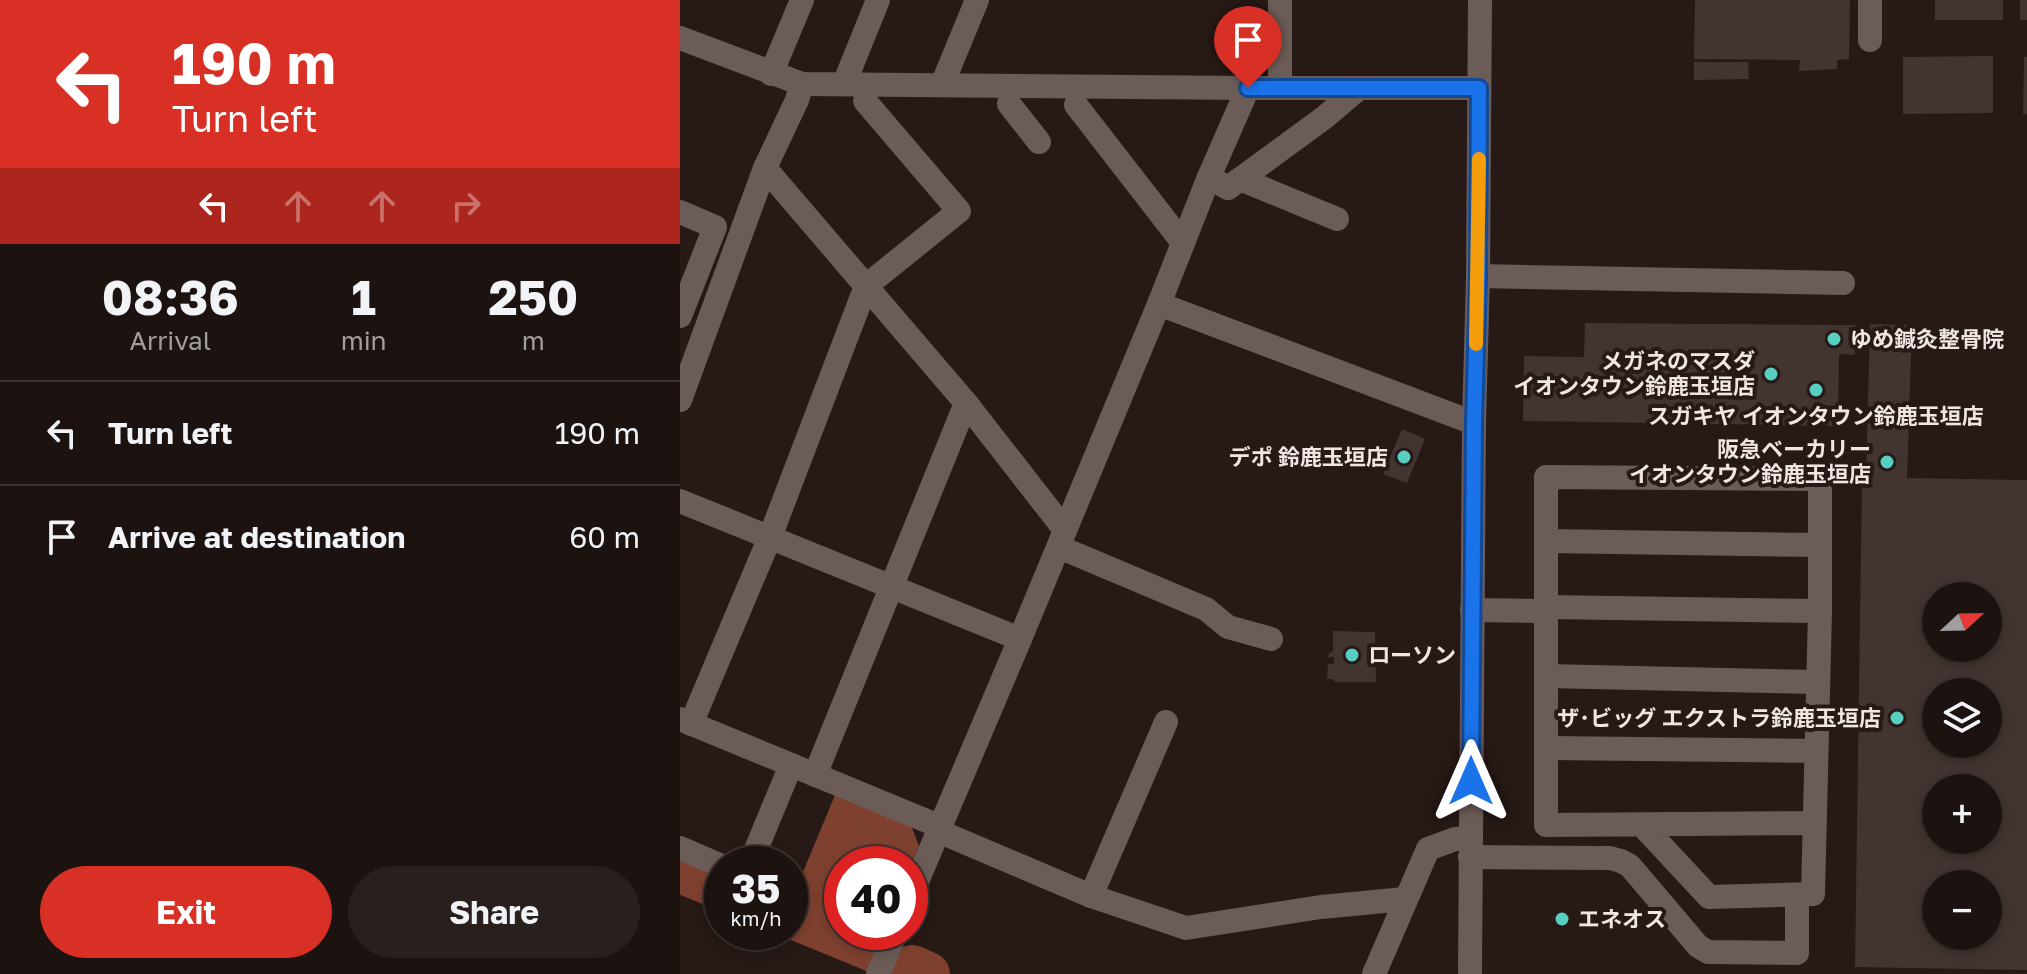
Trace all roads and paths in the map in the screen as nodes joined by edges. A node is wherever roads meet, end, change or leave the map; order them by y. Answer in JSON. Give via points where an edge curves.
{"nodes":[{"id":1,"x":802,"y":0,"type":"edge"},
{"id":2,"x":878,"y":0,"type":"edge"},
{"id":3,"x":977,"y":0,"type":"edge"},
{"id":4,"x":1280,"y":0,"type":"edge"},
{"id":5,"x":1480,"y":0,"type":"edge"},
{"id":6,"x":1870,"y":0,"type":"edge"},
{"id":7,"x":680,"y":38,"type":"edge"},
{"id":8,"x":1870,"y":40,"type":"dead end"},
{"id":9,"x":771,"y":74,"type":"junction"},
{"id":10,"x":802,"y":84,"type":"junction"},
{"id":11,"x":844,"y":84,"type":"junction"},
{"id":12,"x":942,"y":85,"type":"junction"},
{"id":13,"x":1248,"y":88,"type":"junction"},
{"id":14,"x":1280,"y":88,"type":"junction"},
{"id":15,"x":1359,"y":88,"type":"junction"},
{"id":16,"x":1479,"y":88,"type":"junction"},
{"id":17,"x":865,"y":101,"type":"dead end"},
{"id":18,"x":1009,"y":104,"type":"dead end"},
{"id":19,"x":1076,"y":105,"type":"dead end"},
{"id":20,"x":1039,"y":142,"type":"dead end"},
{"id":21,"x":765,"y":168,"type":"junction"},
{"id":22,"x":1209,"y":177,"type":"junction"},
{"id":23,"x":1240,"y":179,"type":"junction"},
{"id":24,"x":680,"y":212,"type":"edge"},
{"id":25,"x":1337,"y":219,"type":"dead end"},
{"id":26,"x":1183,"y":243,"type":"junction"},
{"id":27,"x":1478,"y":276,"type":"junction"},
{"id":28,"x":1843,"y":283,"type":"dead end"},
{"id":29,"x":866,"y":286,"type":"junction"},
{"id":30,"x":1159,"y":304,"type":"junction"},
{"id":31,"x":680,"y":316,"type":"edge"},
{"id":32,"x":680,"y":400,"type":"edge"},
{"id":33,"x":966,"y":403,"type":"junction"},
{"id":34,"x":1474,"y":423,"type":"junction"},
{"id":35,"x":680,"y":501,"type":"edge"},
{"id":36,"x":770,"y":537,"type":"junction"},
{"id":37,"x":1062,"y":538,"type":"junction"},
{"id":38,"x":1546,"y":541,"type":"junction"},
{"id":39,"x":1819,"y":545,"type":"junction"},
{"id":40,"x":891,"y":587,"type":"junction"},
{"id":41,"x":1546,"y":609,"type":"junction"},
{"id":42,"x":1472,"y":610,"type":"junction"},
{"id":43,"x":1820,"y":611,"type":"junction"},
{"id":44,"x":1020,"y":639,"type":"junction"},
{"id":45,"x":1271,"y":639,"type":"dead end"},
{"id":46,"x":1546,"y":676,"type":"junction"},
{"id":47,"x":1817,"y":682,"type":"junction"},
{"id":48,"x":686,"y":721,"type":"edge"},
{"id":49,"x":1166,"y":722,"type":"dead end"},
{"id":50,"x":1547,"y":748,"type":"junction"},
{"id":51,"x":1816,"y":751,"type":"junction"},
{"id":52,"x":791,"y":765,"type":"junction"},
{"id":53,"x":815,"y":775,"type":"junction"},
{"id":54,"x":1814,"y":823,"type":"junction"},
{"id":55,"x":1642,"y":825,"type":"junction"},
{"id":56,"x":939,"y":828,"type":"junction"},
{"id":57,"x":757,"y":846,"type":"edge"},
{"id":58,"x":1471,"y":847,"type":"junction"},
{"id":59,"x":680,"y":848,"type":"edge"},
{"id":60,"x":928,"y":855,"type":"edge"},
{"id":61,"x":704,"y":858,"type":"edge"},
{"id":62,"x":1797,"y":895,"type":"junction"},
{"id":63,"x":1091,"y":896,"type":"junction"},
{"id":64,"x":1405,"y":899,"type":"junction"},
{"id":65,"x":888,"y":950,"type":"edge"},
{"id":66,"x":1772,"y":963,"type":"edge"},
{"id":67,"x":878,"y":974,"type":"edge"},
{"id":68,"x":1374,"y":974,"type":"edge"},
{"id":69,"x":1470,"y":974,"type":"edge"}],
"edges":[{"from":1,"to":9,"type":"street"},
{"from":2,"to":11,"type":"street"},
{"from":3,"to":12,"type":"street"},
{"from":4,"to":14,"type":"street"},
{"from":5,"to":16,"type":"street"},
{"from":6,"to":8,"type":"street"},
{"from":7,"to":9,"type":"street"},
{"from":9,"to":10,"type":"street"},
{"from":10,"to":11,"type":"street"},
{"from":10,"to":21,"type":"street"},
{"from":11,"to":12,"type":"street"},
{"from":12,"to":13,"type":"street"},
{"from":13,"to":14,"type":"street"},
{"from":13,"to":22,"type":"street"},
{"from":14,"to":15,"type":"street"},
{"from":15,"to":16,"type":"street"},
{"from":15,"to":23,"type":"street"},
{"from":16,"to":27,"type":"street"},
{"from":17,"to":29,"type":"street","via":[[959,211]]},
{"from":18,"to":20,"type":"street"},
{"from":19,"to":26,"type":"street"},
{"from":21,"to":29,"type":"street"},
{"from":21,"to":32,"type":"street"},
{"from":22,"to":23,"type":"street","via":[[1228,188]]},
{"from":22,"to":26,"type":"street"},
{"from":23,"to":25,"type":"street"},
{"from":24,"to":31,"type":"street","via":[[715,227]]},
{"from":26,"to":30,"type":"street"},
{"from":27,"to":28,"type":"street"},
{"from":27,"to":34,"type":"street"},
{"from":29,"to":33,"type":"street"},
{"from":29,"to":36,"type":"street"},
{"from":30,"to":34,"type":"street"},
{"from":30,"to":37,"type":"street"},
{"from":33,"to":37,"type":"street"},
{"from":33,"to":40,"type":"street"},
{"from":34,"to":42,"type":"street"},
{"from":35,"to":36,"type":"street"},
{"from":36,"to":40,"type":"street"},
{"from":36,"to":48,"type":"street"},
{"from":37,"to":44,"type":"street"},
{"from":37,"to":45,"type":"street","via":[[1206,609],[1228,627]]},
{"from":38,"to":39,"type":"street"},
{"from":38,"to":39,"type":"street","via":[[1546,477],[1820,479]]},
{"from":38,"to":41,"type":"street"},
{"from":39,"to":43,"type":"street"},
{"from":40,"to":44,"type":"street"},
{"from":40,"to":53,"type":"street"},
{"from":41,"to":42,"type":"street"},
{"from":41,"to":43,"type":"street"},
{"from":41,"to":46,"type":"street"},
{"from":42,"to":58,"type":"street"},
{"from":43,"to":47,"type":"street"},
{"from":44,"to":56,"type":"street"},
{"from":46,"to":47,"type":"street"},
{"from":46,"to":50,"type":"street"},
{"from":47,"to":51,"type":"street"},
{"from":48,"to":52,"type":"street"},
{"from":49,"to":63,"type":"street"},
{"from":50,"to":51,"type":"street"},
{"from":50,"to":55,"type":"street","via":[[1546,825]]},
{"from":51,"to":54,"type":"street"},
{"from":52,"to":53,"type":"street"},
{"from":52,"to":57,"type":"street"},
{"from":53,"to":56,"type":"street"},
{"from":54,"to":55,"type":"street"},
{"from":54,"to":62,"type":"street","via":[[1813,894]]},
{"from":55,"to":62,"type":"street","via":[[1709,897]]},
{"from":56,"to":60,"type":"street"},
{"from":56,"to":63,"type":"street"},
{"from":58,"to":64,"type":"street","via":[[1455,839],[1428,849]]},
{"from":58,"to":66,"type":"street","via":[[1621,861],[1698,946]]},
{"from":58,"to":69,"type":"street"},
{"from":59,"to":61,"type":"street"},
{"from":62,"to":66,"type":"street","via":[[1797,953]]},
{"from":63,"to":64,"type":"street","via":[[1186,928]]},
{"from":64,"to":68,"type":"street"},
{"from":65,"to":67,"type":"street"}]}
